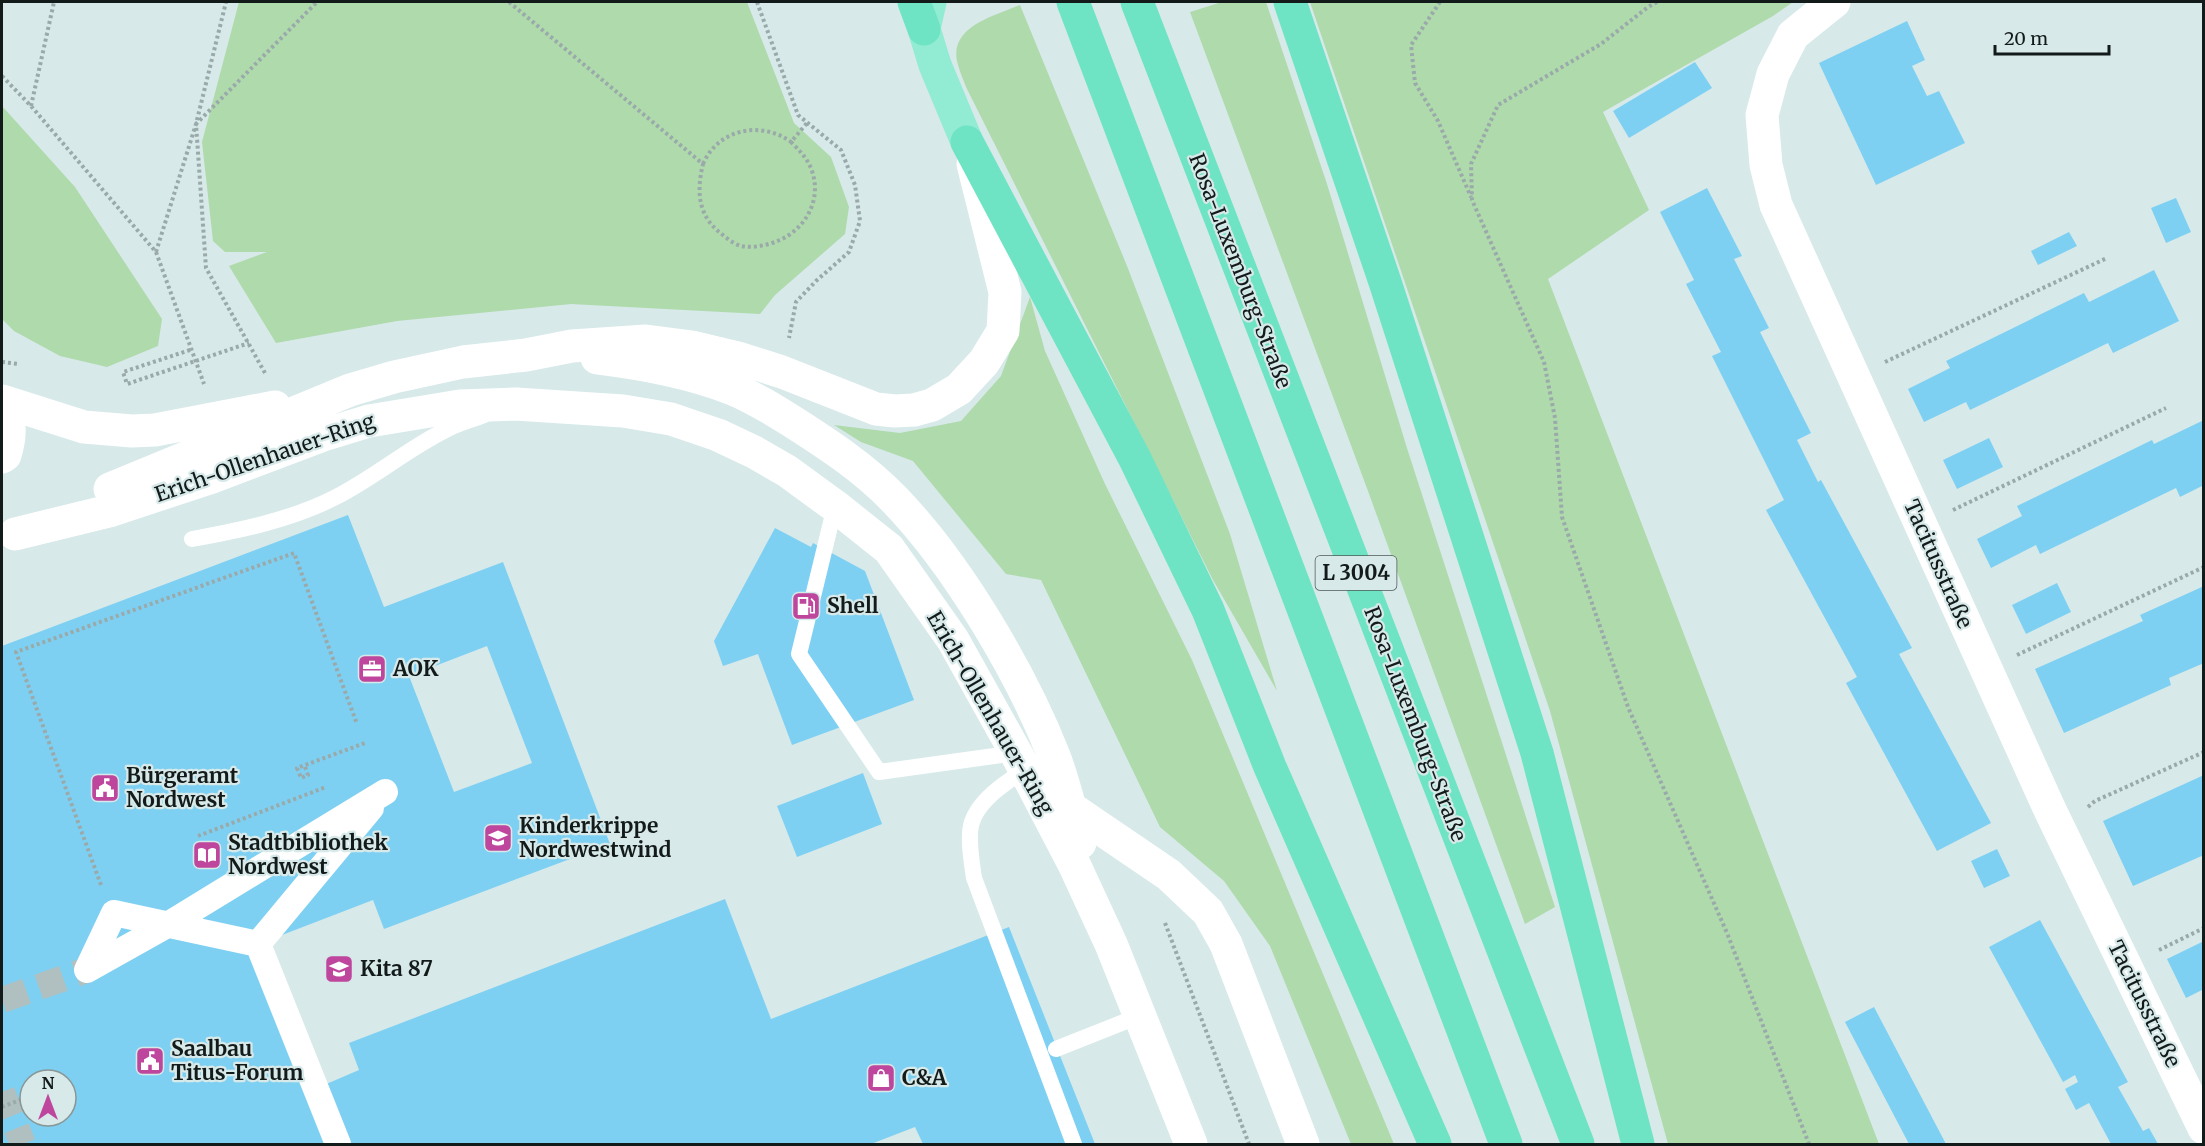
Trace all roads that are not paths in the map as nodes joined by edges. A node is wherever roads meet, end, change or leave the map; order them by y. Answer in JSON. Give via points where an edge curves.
{"nodes":[{"id":1,"x":1073,"y":2,"type":"edge"},
{"id":2,"x":1137,"y":2,"type":"edge"},
{"id":3,"x":1290,"y":2,"type":"edge"},
{"id":4,"x":1834,"y":2,"type":"edge"},
{"id":5,"x":922,"y":11,"type":"edge"},
{"id":6,"x":967,"y":142,"type":"junction"},
{"id":7,"x":526,"y":355,"type":"junction"},
{"id":8,"x":350,"y":390,"type":"junction"},
{"id":9,"x":2,"y":403,"type":"edge"},
{"id":10,"x":516,"y":404,"type":"junction"},
{"id":11,"x":2,"y":458,"type":"edge"},
{"id":12,"x":835,"y":506,"type":"junction"},
{"id":13,"x":8,"y":537,"type":"edge"},
{"id":14,"x":192,"y":538,"type":"dead end"},
{"id":15,"x":1021,"y":762,"type":"junction"},
{"id":16,"x":1069,"y":807,"type":"junction"},
{"id":17,"x":258,"y":944,"type":"junction"},
{"id":18,"x":1111,"y":944,"type":"junction"},
{"id":19,"x":1139,"y":1016,"type":"junction"},
{"id":20,"x":1056,"y":1049,"type":"dead end"},
{"id":21,"x":2204,"y":1128,"type":"edge"},
{"id":22,"x":339,"y":1144,"type":"edge"},
{"id":23,"x":1074,"y":1144,"type":"edge"},
{"id":24,"x":1191,"y":1144,"type":"edge"},
{"id":25,"x":1303,"y":1144,"type":"edge"},
{"id":26,"x":1435,"y":1144,"type":"edge"},
{"id":27,"x":1506,"y":1144,"type":"edge"},
{"id":28,"x":1578,"y":1144,"type":"edge"},
{"id":29,"x":1638,"y":1144,"type":"edge"}],
"edges":[{"from":1,"to":27,"type":"highway","number":"L 3004"},
{"from":2,"to":28,"type":"highway","name":"Rosa-Luxemburg-Straße","number":"L 3004"},
{"from":3,"to":29,"type":"highway","via":[[1537,753]]},
{"from":4,"to":21,"type":"main road","name":"Tacitusstraße","via":[[1793,35],[1773,74],[1762,115],[1766,165],[1776,205],[2050,810]]},
{"from":5,"to":6,"type":"main road","via":[[935,65]]},
{"from":6,"to":7,"type":"main road","name":"Erich-Ollenhauer-Ring","via":[[1005,292],[1003,331],[984,362],[959,389],[932,405],[914,410],[876,409],[738,358],[646,341],[572,346]]},
{"from":6,"to":26,"type":"highway","via":[[1135,459],[1208,610],[1270,767]]},
{"from":7,"to":8,"type":"main road","name":"Erich-Ollenhauer-Ring","via":[[463,362]]},
{"from":7,"to":16,"type":"main road","name":"Erich-Ollenhauer-Ring","via":[[588,356],[654,366],[735,390],[844,455],[873,479],[922,532],[994,635],[1055,757]]},
{"from":8,"to":9,"type":"main road","via":[[257,411],[132,431],[84,427]]},
{"from":8,"to":13,"type":"main road","name":"Erich-Ollenhauer-Ring","via":[[92,497]]},
{"from":9,"to":11,"type":"main road","via":[[10,429]]},
{"from":10,"to":12,"type":"main road","name":"Erich-Ollenhauer-Ring","via":[[595,408],[671,419],[754,452]]},
{"from":10,"to":13,"type":"main road","name":"Erich-Ollenhauer-Ring","via":[[460,406],[369,421],[109,511]]},
{"from":10,"to":14,"type":"lane","via":[[454,426],[352,488],[309,508],[249,528]]},
{"from":12,"to":15,"type":"main road","name":"Erich-Ollenhauer-Ring","via":[[889,549],[909,576],[953,640]]},
{"from":12,"to":15,"type":"lane","via":[[799,654],[879,772]]},
{"from":15,"to":18,"type":"main road","name":"Erich-Ollenhauer-Ring"},
{"from":15,"to":23,"type":"lane","via":[[971,822],[971,859],[974,878]]},
{"from":16,"to":18,"type":"main road","name":"Erich-Ollenhauer-Ring"},
{"from":16,"to":25,"type":"main road","name":"Erich-Ollenhauer-Ring","via":[[1169,875],[1208,912],[1226,944]]},
{"from":17,"to":17,"type":"street","via":[[385,792],[169,924]]},
{"from":17,"to":22,"type":"street"},
{"from":18,"to":19,"type":"main road","name":"Erich-Ollenhauer-Ring"},
{"from":19,"to":20,"type":"lane"},
{"from":19,"to":24,"type":"main road","name":"Erich-Ollenhauer-Ring"}]}
